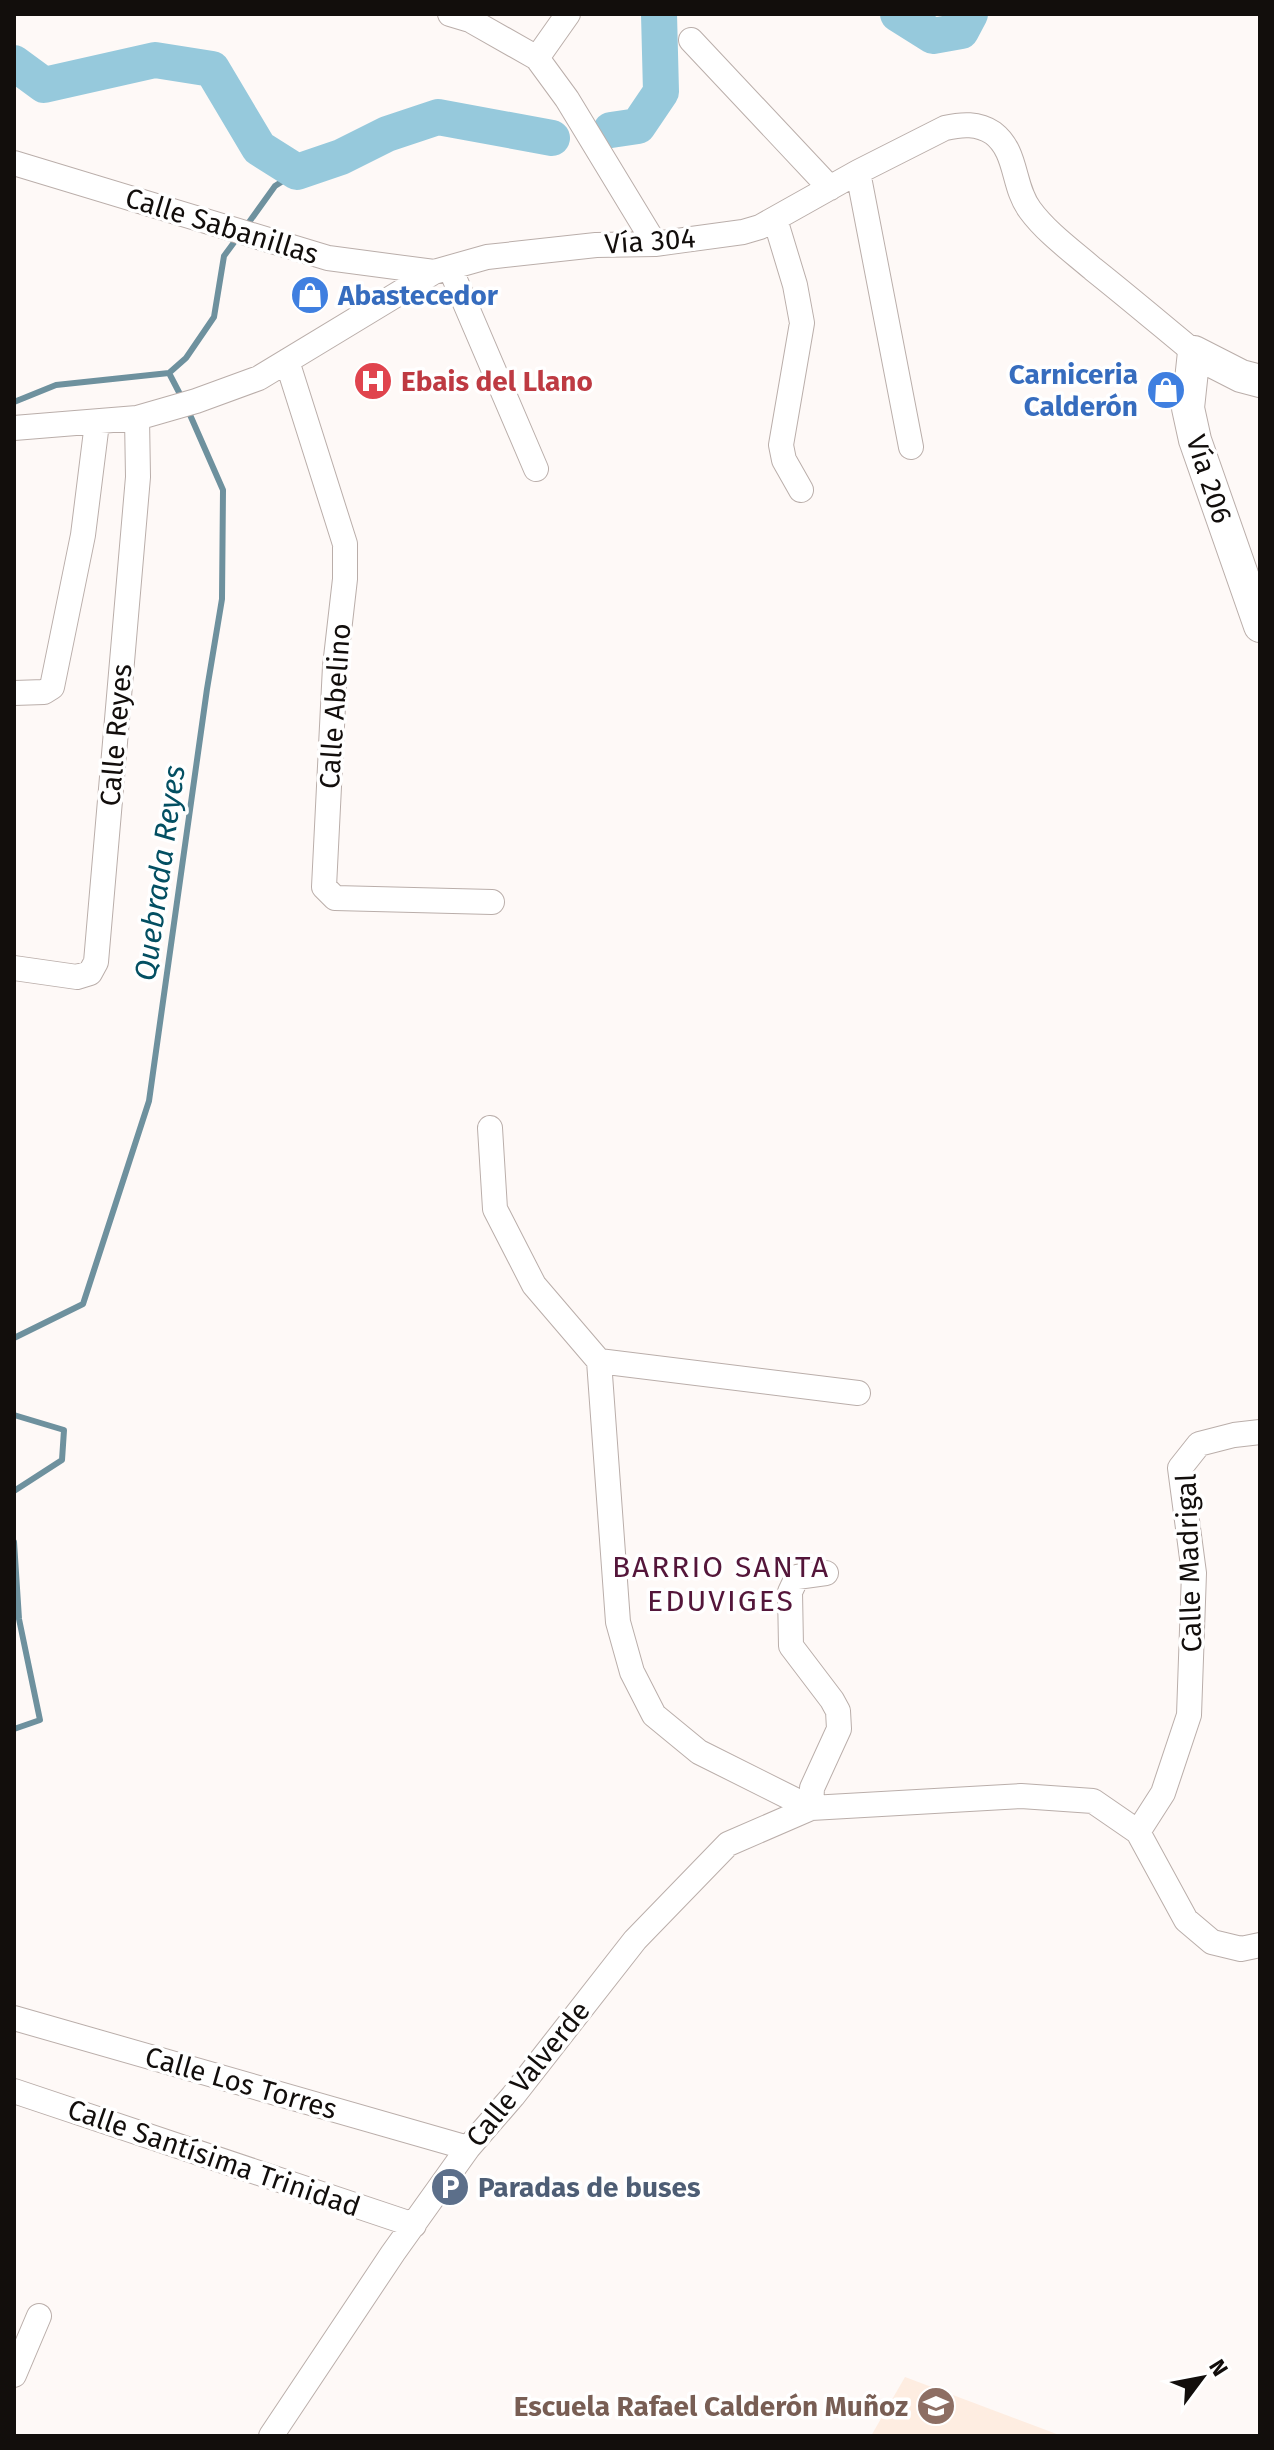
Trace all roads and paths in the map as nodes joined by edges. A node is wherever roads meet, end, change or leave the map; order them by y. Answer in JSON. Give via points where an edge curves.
{"nodes":[{"id":1,"x":450,"y":14,"type":"edge"},
{"id":2,"x":568,"y":14,"type":"edge"},
{"id":3,"x":691,"y":40,"type":"dead end"},
{"id":4,"x":537,"y":58,"type":"junction"},
{"id":5,"x":14,"y":163,"type":"edge"},
{"id":6,"x":858,"y":172,"type":"junction"},
{"id":7,"x":830,"y":188,"type":"junction"},
{"id":8,"x":775,"y":219,"type":"junction"},
{"id":9,"x":655,"y":244,"type":"junction"},
{"id":10,"x":442,"y":270,"type":"junction"},
{"id":11,"x":1194,"y":352,"type":"junction"},
{"id":12,"x":287,"y":361,"type":"junction"},
{"id":13,"x":1260,"y":381,"type":"edge"},
{"id":14,"x":137,"y":418,"type":"junction"},
{"id":15,"x":97,"y":423,"type":"junction"},
{"id":16,"x":14,"y":428,"type":"edge"},
{"id":17,"x":911,"y":447,"type":"dead end"},
{"id":18,"x":536,"y":469,"type":"dead end"},
{"id":19,"x":801,"y":490,"type":"dead end"},
{"id":20,"x":1260,"y":626,"type":"edge"},
{"id":21,"x":14,"y":693,"type":"edge"},
{"id":22,"x":492,"y":902,"type":"dead end"},
{"id":23,"x":14,"y":968,"type":"edge"},
{"id":24,"x":490,"y":1128,"type":"dead end"},
{"id":25,"x":599,"y":1361,"type":"junction"},
{"id":26,"x":858,"y":1393,"type":"dead end"},
{"id":27,"x":1260,"y":1432,"type":"edge"},
{"id":28,"x":826,"y":1573,"type":"dead end"},
{"id":29,"x":811,"y":1808,"type":"junction"},
{"id":30,"x":1138,"y":1832,"type":"junction"},
{"id":31,"x":1260,"y":1945,"type":"edge"},
{"id":32,"x":14,"y":2018,"type":"edge"},
{"id":33,"x":14,"y":2091,"type":"edge"},
{"id":34,"x":468,"y":2148,"type":"junction"},
{"id":35,"x":414,"y":2225,"type":"junction"},
{"id":36,"x":39,"y":2316,"type":"dead end"},
{"id":37,"x":14,"y":2375,"type":"edge"},
{"id":38,"x":271,"y":2436,"type":"edge"}],
"edges":[{"from":1,"to":4,"type":"street"},
{"from":2,"to":4,"type":"street"},
{"from":3,"to":7,"type":"street"},
{"from":4,"to":9,"type":"street"},
{"from":5,"to":10,"type":"street","name":"Calle Sabanillas","via":[[328,258]]},
{"from":6,"to":7,"type":"street","name":"Vía 304"},
{"from":6,"to":11,"type":"street","name":"Vía 304","via":[[945,128],[977,125],[991,132],[1011,157],[1030,210]]},
{"from":6,"to":17,"type":"street"},
{"from":7,"to":8,"type":"street","name":"Vía 304"},
{"from":8,"to":9,"type":"street","name":"Vía 304","via":[[743,232]]},
{"from":8,"to":19,"type":"street","via":[[802,323],[781,445]]},
{"from":9,"to":10,"type":"street","name":"Vía 304","via":[[487,257]]},
{"from":10,"to":12,"type":"street","name":"Vía 304"},
{"from":10,"to":18,"type":"street"},
{"from":11,"to":13,"type":"main road"},
{"from":11,"to":20,"type":"main road","name":"Vía 206","via":[[1188,408],[1195,440]]},
{"from":12,"to":14,"type":"street","name":"Vía 304","via":[[259,378]]},
{"from":12,"to":22,"type":"street","name":"Calle Abelino","via":[[345,544],[324,887],[335,898]]},
{"from":14,"to":15,"type":"street","name":"Vía 304"},
{"from":14,"to":23,"type":"street","name":"Calle Reyes","via":[[138,477],[96,962],[90,973],[77,977]]},
{"from":15,"to":16,"type":"street","name":"Vía 304"},
{"from":15,"to":21,"type":"street","via":[[83,535],[52,687]]},
{"from":24,"to":25,"type":"street","via":[[495,1209],[534,1285]]},
{"from":25,"to":26,"type":"street"},
{"from":25,"to":29,"type":"street","via":[[618,1622],[632,1672],[654,1715],[699,1752]]},
{"from":27,"to":30,"type":"street","name":"Calle Madrigal","via":[[1199,1444],[1180,1468],[1194,1573],[1189,1715],[1163,1793]]},
{"from":28,"to":29,"type":"street","via":[[797,1577],[790,1592],[791,1646],[832,1700],[840,1720],[812,1788]]},
{"from":29,"to":30,"type":"street","name":"Calle Valverde","via":[[1021,1796],[1093,1801]]},
{"from":29,"to":34,"type":"street","name":"Calle Valverde","via":[[728,1844],[635,1940]]},
{"from":30,"to":31,"type":"street","name":"Calle Valverde","via":[[1186,1920],[1212,1942],[1241,1949]]},
{"from":32,"to":34,"type":"street","name":"Calle Los Torres"},
{"from":33,"to":35,"type":"street","name":"Calle Santísima Trinidad"},
{"from":34,"to":35,"type":"street","name":"Calle Valverde"},
{"from":35,"to":38,"type":"street","name":"Calle Valverde"},
{"from":36,"to":37,"type":"street"}]}
